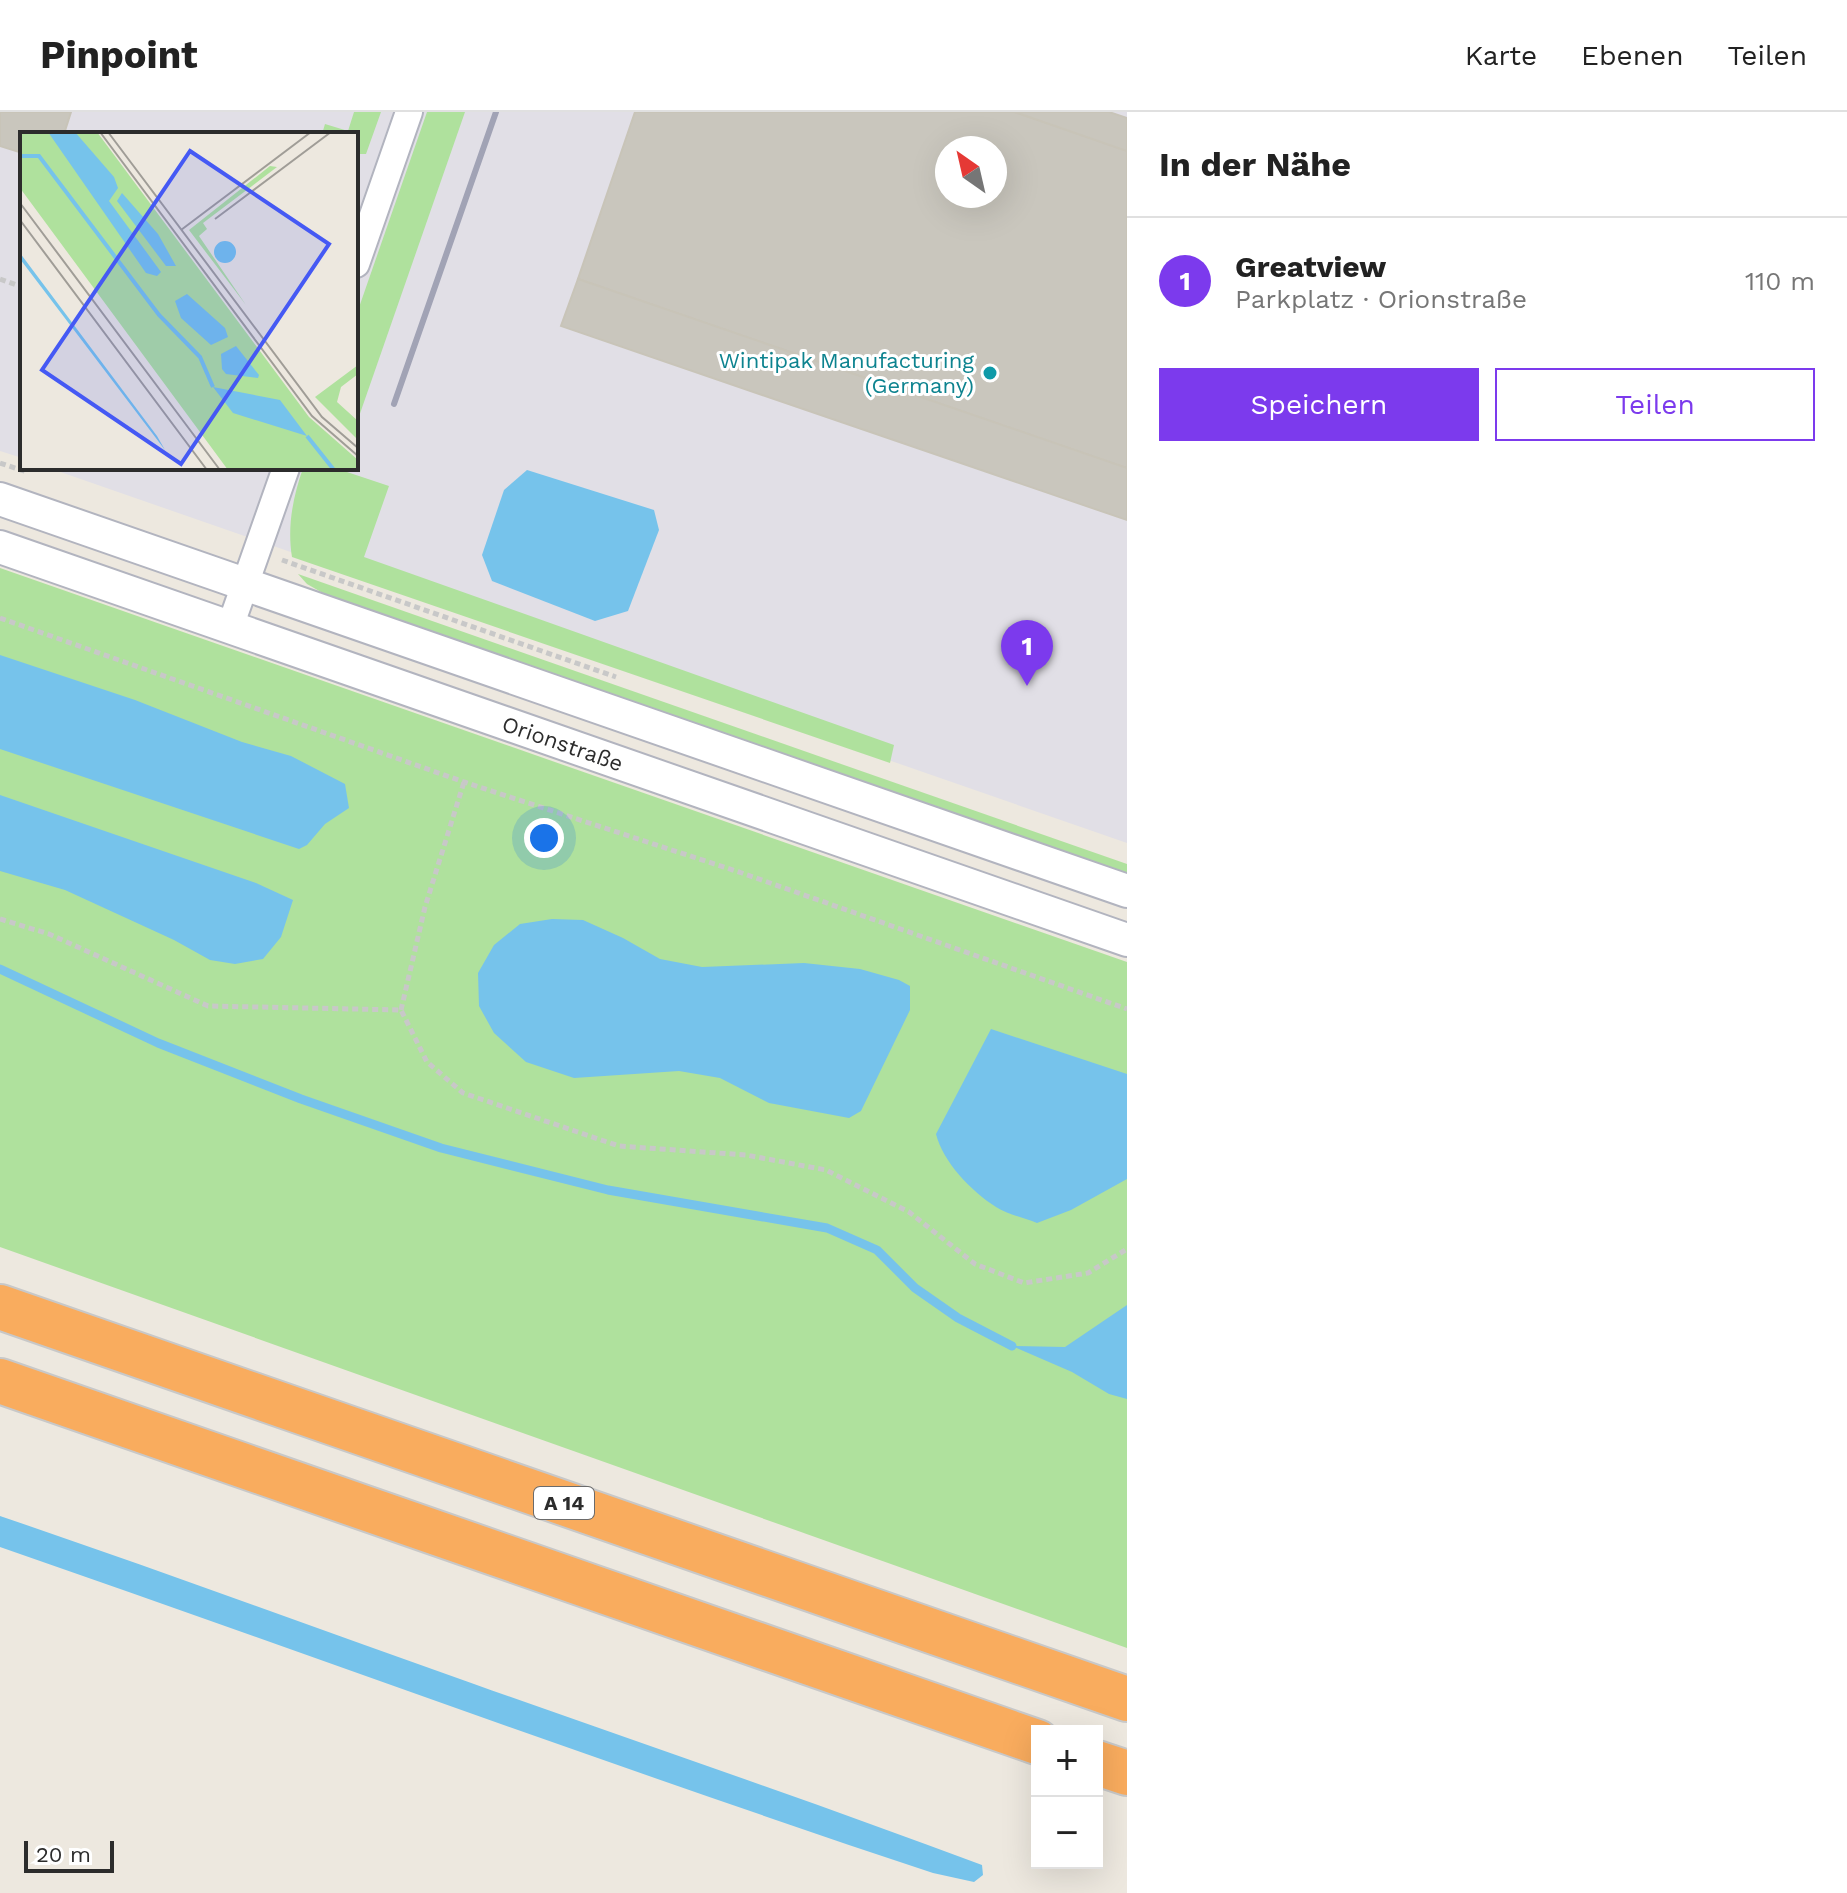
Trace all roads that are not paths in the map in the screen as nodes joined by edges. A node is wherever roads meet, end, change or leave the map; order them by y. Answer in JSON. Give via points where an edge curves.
{"nodes":[{"id":1,"x":409,"y":112,"type":"edge"},
{"id":2,"x":358,"y":258,"type":"edge"},
{"id":3,"x":285,"y":470,"type":"edge"},
{"id":4,"x":0,"y":499,"type":"edge"},
{"id":5,"x":0,"y":547,"type":"edge"},
{"id":6,"x":246,"y":584,"type":"junction"},
{"id":7,"x":230,"y":627,"type":"junction"},
{"id":8,"x":1127,"y":891,"type":"edge"},
{"id":9,"x":1127,"y":940,"type":"edge"},
{"id":10,"x":0,"y":1307,"type":"edge"},
{"id":11,"x":0,"y":1381,"type":"edge"},
{"id":12,"x":1127,"y":1699,"type":"edge"},
{"id":13,"x":1031,"y":1740,"type":"edge"},
{"id":14,"x":1103,"y":1765,"type":"edge"},
{"id":15,"x":1127,"y":1773,"type":"edge"}],
"edges":[{"from":1,"to":2,"type":"street"},
{"from":3,"to":6,"type":"street"},
{"from":4,"to":6,"type":"street","name":"Orionstraße"},
{"from":5,"to":7,"type":"street","name":"Orionstraße"},
{"from":6,"to":7,"type":"street"},
{"from":6,"to":8,"type":"street","name":"Orionstraße"},
{"from":7,"to":9,"type":"street","name":"Orionstraße"},
{"from":10,"to":12,"type":"highway","number":"A 14"},
{"from":11,"to":13,"type":"highway"},
{"from":14,"to":15,"type":"highway"}]}
